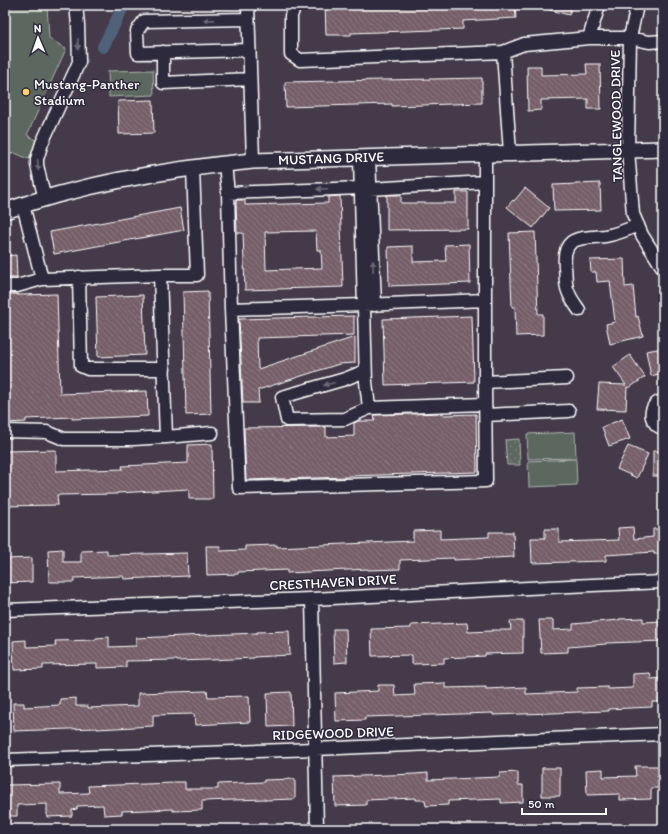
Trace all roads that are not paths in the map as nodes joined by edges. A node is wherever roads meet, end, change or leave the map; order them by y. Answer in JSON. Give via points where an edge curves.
{"nodes":[{"id":1,"x":76,"y":5,"type":"edge"},
{"id":2,"x":248,"y":5,"type":"edge"},
{"id":3,"x":295,"y":5,"type":"edge"},
{"id":4,"x":599,"y":5,"type":"edge"},
{"id":5,"x":637,"y":5,"type":"edge"},
{"id":6,"x":248,"y":19,"type":"junction"},
{"id":7,"x":588,"y":38,"type":"junction"},
{"id":8,"x":630,"y":38,"type":"junction"},
{"id":9,"x":663,"y":41,"type":"edge"},
{"id":10,"x":249,"y":50,"type":"junction"},
{"id":11,"x":164,"y":52,"type":"junction"},
{"id":12,"x":503,"y":52,"type":"junction"},
{"id":13,"x":250,"y":79,"type":"junction"},
{"id":14,"x":663,"y":149,"type":"edge"},
{"id":15,"x":628,"y":150,"type":"junction"},
{"id":16,"x":510,"y":153,"type":"junction"},
{"id":17,"x":485,"y":154,"type":"junction"},
{"id":18,"x":364,"y":157,"type":"junction"},
{"id":19,"x":253,"y":161,"type":"junction"},
{"id":20,"x":225,"y":164,"type":"junction"},
{"id":21,"x":193,"y":168,"type":"junction"},
{"id":22,"x":485,"y":182,"type":"junction"},
{"id":23,"x":365,"y":188,"type":"junction"},
{"id":24,"x":228,"y":193,"type":"junction"},
{"id":25,"x":45,"y":199,"type":"junction"},
{"id":26,"x":23,"y":205,"type":"junction"},
{"id":27,"x":5,"y":211,"type":"edge"},
{"id":28,"x":638,"y":225,"type":"junction"},
{"id":29,"x":663,"y":268,"type":"edge"},
{"id":30,"x":160,"y":275,"type":"junction"},
{"id":31,"x":78,"y":277,"type":"junction"},
{"id":32,"x":42,"y":278,"type":"junction"},
{"id":33,"x":5,"y":286,"type":"edge"},
{"id":34,"x":485,"y":300,"type":"junction"},
{"id":35,"x":369,"y":305,"type":"junction"},
{"id":36,"x":231,"y":310,"type":"junction"},
{"id":37,"x":579,"y":310,"type":"dead end"},
{"id":38,"x":164,"y":369,"type":"junction"},
{"id":39,"x":365,"y":371,"type":"junction"},
{"id":40,"x":567,"y":378,"type":"dead end"},
{"id":41,"x":485,"y":382,"type":"junction"},
{"id":42,"x":663,"y":401,"type":"edge"},
{"id":43,"x":368,"y":408,"type":"junction"},
{"id":44,"x":485,"y":409,"type":"junction"},
{"id":45,"x":569,"y":411,"type":"dead end"},
{"id":46,"x":663,"y":428,"type":"edge"},
{"id":47,"x":5,"y":431,"type":"edge"},
{"id":48,"x":212,"y":433,"type":"dead end"},
{"id":49,"x":166,"y":438,"type":"junction"},
{"id":50,"x":663,"y":582,"type":"edge"},
{"id":51,"x":312,"y":599,"type":"junction"},
{"id":52,"x":5,"y":610,"type":"edge"},
{"id":53,"x":663,"y":734,"type":"edge"},
{"id":54,"x":315,"y":749,"type":"junction"},
{"id":55,"x":5,"y":760,"type":"edge"},
{"id":56,"x":317,"y":829,"type":"edge"}],
"edges":[{"from":1,"to":25,"type":"street","one_way":true,"via":[[79,62],[37,159]]},
{"from":2,"to":6,"type":"street"},
{"from":3,"to":12,"type":"street","via":[[290,16],[291,54],[300,60]]},
{"from":4,"to":7,"type":"street"},
{"from":5,"to":8,"type":"street","name":"TANGLEWOOD DRIVE"},
{"from":6,"to":10,"type":"street"},
{"from":6,"to":11,"type":"street","one_way":true,"via":[[144,21],[137,31],[138,53]]},
{"from":7,"to":8,"type":"street"},
{"from":7,"to":12,"type":"street","via":[[524,44]]},
{"from":8,"to":9,"type":"street","via":[[649,42]]},
{"from":8,"to":15,"type":"street","name":"TANGLEWOOD DRIVE"},
{"from":10,"to":11,"type":"street"},
{"from":10,"to":13,"type":"street"},
{"from":11,"to":13,"type":"street","via":[[163,83]]},
{"from":12,"to":16,"type":"street"},
{"from":13,"to":19,"type":"street"},
{"from":14,"to":15,"type":"main road","name":"MUSTANG DRIVE"},
{"from":15,"to":16,"type":"main road","name":"MUSTANG DRIVE"},
{"from":15,"to":28,"type":"street","name":"TANGLEWOOD DRIVE","via":[[633,214]]},
{"from":16,"to":17,"type":"main road","name":"MUSTANG DRIVE"},
{"from":17,"to":18,"type":"main road","name":"MUSTANG DRIVE"},
{"from":17,"to":22,"type":"street"},
{"from":18,"to":19,"type":"main road","name":"MUSTANG DRIVE"},
{"from":18,"to":23,"type":"street"},
{"from":19,"to":20,"type":"main road","name":"MUSTANG DRIVE"},
{"from":20,"to":21,"type":"main road","name":"MUSTANG DRIVE"},
{"from":20,"to":24,"type":"street"},
{"from":21,"to":25,"type":"main road","name":"MUSTANG DRIVE","via":[[120,180]]},
{"from":21,"to":30,"type":"street","via":[[197,275]]},
{"from":22,"to":23,"type":"street"},
{"from":22,"to":34,"type":"street"},
{"from":23,"to":24,"type":"street","one_way":true},
{"from":23,"to":35,"type":"street"},
{"from":24,"to":36,"type":"street"},
{"from":25,"to":26,"type":"main road","name":"MUSTANG DRIVE"},
{"from":26,"to":27,"type":"main road","name":"MUSTANG DRIVE"},
{"from":26,"to":32,"type":"street"},
{"from":28,"to":29,"type":"street","name":"TANGLEWOOD DRIVE"},
{"from":28,"to":37,"type":"street","via":[[607,236],[573,240],[566,246],[564,256],[567,291]]},
{"from":30,"to":31,"type":"street"},
{"from":30,"to":38,"type":"street"},
{"from":31,"to":32,"type":"street"},
{"from":31,"to":38,"type":"street","via":[[81,366],[88,369]]},
{"from":32,"to":33,"type":"street","via":[[17,286]]},
{"from":34,"to":35,"type":"street"},
{"from":34,"to":41,"type":"street"},
{"from":35,"to":36,"type":"street"},
{"from":35,"to":39,"type":"street"},
{"from":36,"to":44,"type":"street","via":[[239,488],[486,481]]},
{"from":38,"to":49,"type":"street"},
{"from":39,"to":43,"type":"street"},
{"from":39,"to":43,"type":"street","one_way":true,"via":[[282,397],[287,420],[345,419]]},
{"from":40,"to":41,"type":"street"},
{"from":41,"to":44,"type":"street"},
{"from":42,"to":46,"type":"street","via":[[657,403],[652,410],[652,420],[658,427]]},
{"from":43,"to":44,"type":"street"},
{"from":44,"to":45,"type":"street"},
{"from":47,"to":49,"type":"street","via":[[47,432],[64,439]]},
{"from":48,"to":49,"type":"street"},
{"from":50,"to":51,"type":"street","name":"CRESTHAVEN DRIVE"},
{"from":51,"to":52,"type":"street","name":"CRESTHAVEN DRIVE"},
{"from":51,"to":54,"type":"street"},
{"from":53,"to":54,"type":"street","name":"RIDGEWOOD DRIVE"},
{"from":54,"to":55,"type":"street","name":"RIDGEWOOD DRIVE"},
{"from":54,"to":56,"type":"street"}]}
